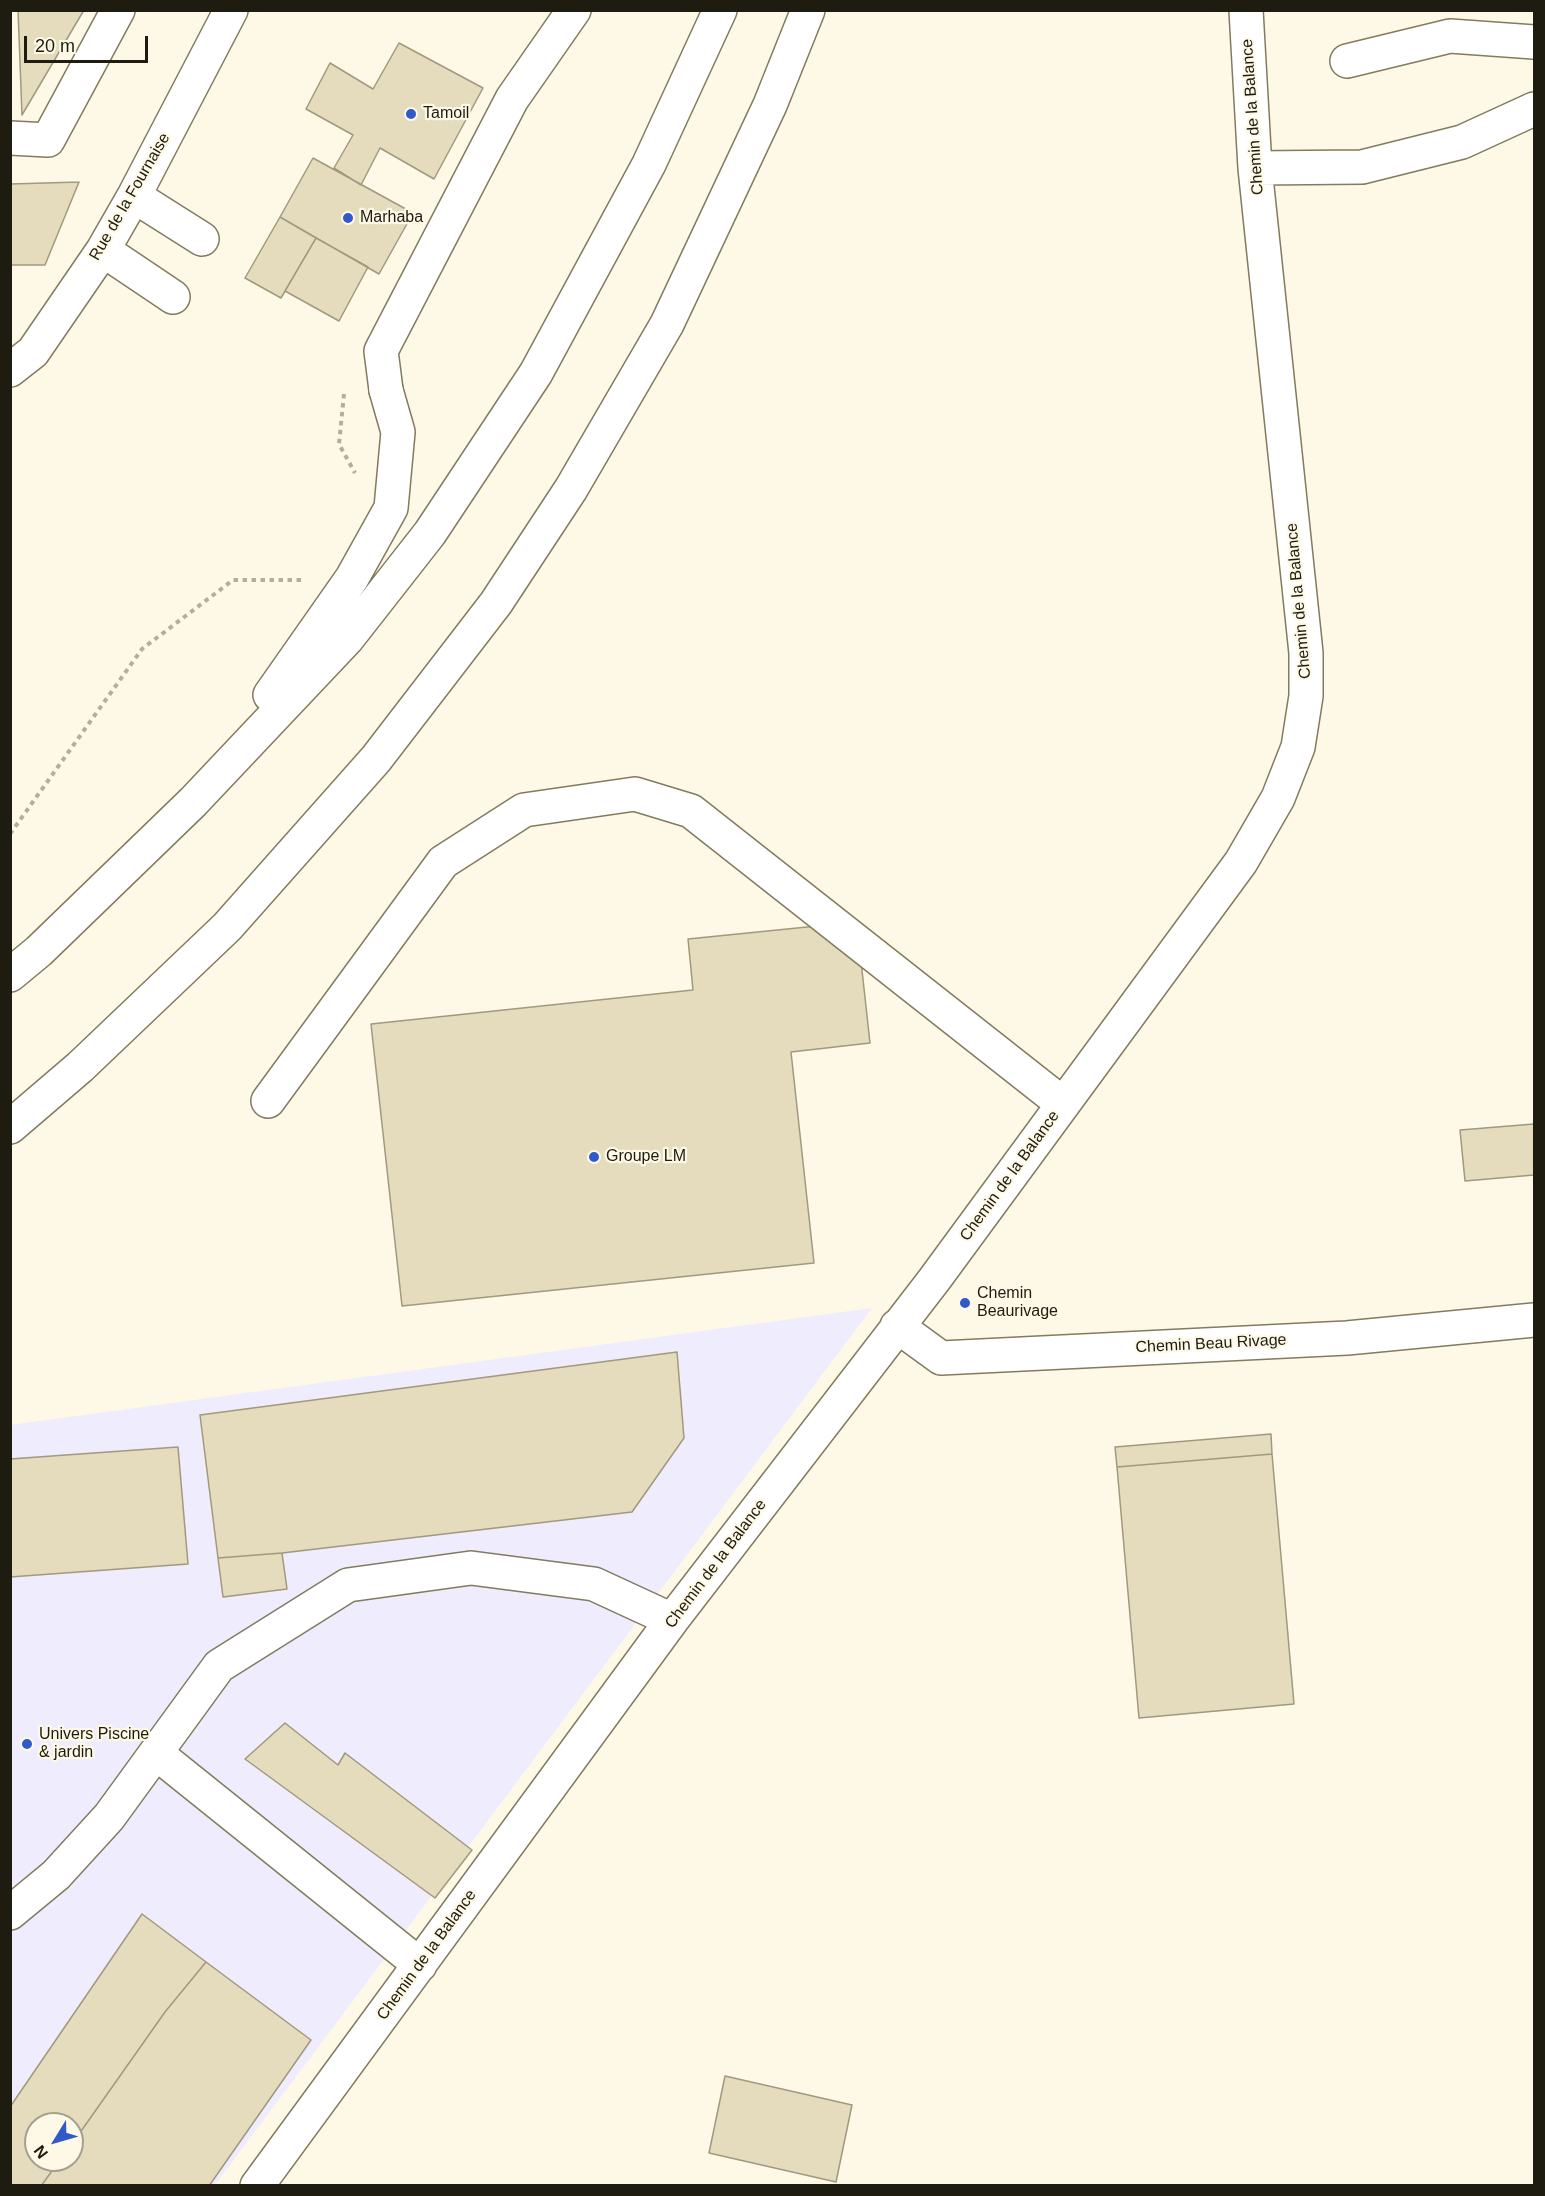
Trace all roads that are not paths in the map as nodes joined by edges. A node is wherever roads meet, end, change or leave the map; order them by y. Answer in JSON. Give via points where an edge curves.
{"nodes":[{"id":1,"x":118,"y":10,"type":"edge"},
{"id":2,"x":231,"y":10,"type":"edge"},
{"id":3,"x":574,"y":10,"type":"edge"},
{"id":4,"x":720,"y":10,"type":"edge"},
{"id":5,"x":808,"y":10,"type":"edge"},
{"id":6,"x":1245,"y":10,"type":"edge"},
{"id":7,"x":1534,"y":42,"type":"edge"},
{"id":8,"x":1347,"y":61,"type":"dead end"},
{"id":9,"x":1534,"y":109,"type":"edge"},
{"id":10,"x":10,"y":138,"type":"edge"},
{"id":11,"x":1255,"y":168,"type":"junction"},
{"id":12,"x":134,"y":196,"type":"junction"},
{"id":13,"x":202,"y":238,"type":"dead end"},
{"id":14,"x":102,"y":250,"type":"junction"},
{"id":15,"x":173,"y":297,"type":"dead end"},
{"id":16,"x":10,"y":370,"type":"edge"},
{"id":17,"x":193,"y":802,"type":"junction"},
{"id":18,"x":10,"y":975,"type":"edge"},
{"id":19,"x":268,"y":1101,"type":"dead end"},
{"id":20,"x":1063,"y":1104,"type":"junction"},
{"id":21,"x":10,"y":1127,"type":"edge"},
{"id":22,"x":1534,"y":1320,"type":"edge"},
{"id":23,"x":897,"y":1326,"type":"junction"},
{"id":24,"x":672,"y":1620,"type":"junction"},
{"id":25,"x":156,"y":1753,"type":"junction"},
{"id":26,"x":10,"y":1913,"type":"edge"},
{"id":27,"x":420,"y":1965,"type":"junction"},
{"id":28,"x":257,"y":2186,"type":"edge"}],
"edges":[{"from":1,"to":10,"type":"main road","via":[[48,140]]},
{"from":2,"to":12,"type":"main road","name":"Rue de la Fournaise"},
{"from":3,"to":17,"type":"main road","via":[[512,99],[381,351],[386,390],[398,432],[391,508],[352,578]]},
{"from":4,"to":17,"type":"main road","via":[[649,164],[536,373],[444,513],[347,639]]},
{"from":5,"to":21,"type":"main road","via":[[771,105],[667,324],[571,489],[496,603],[376,759],[227,927],[80,1067]]},
{"from":6,"to":11,"type":"main road","name":"Chemin de la Balance"},
{"from":7,"to":8,"type":"main road","via":[[1450,36]]},
{"from":9,"to":11,"type":"main road","via":[[1462,142],[1362,167]]},
{"from":11,"to":20,"type":"main road","name":"Chemin de la Balance","via":[[1306,653],[1306,696],[1298,747],[1278,798],[1241,862]]},
{"from":12,"to":13,"type":"main road"},
{"from":12,"to":14,"type":"main road","name":"Rue de la Fournaise"},
{"from":14,"to":15,"type":"main road"},
{"from":14,"to":16,"type":"main road","name":"Rue de la Fournaise","via":[[33,352]]},
{"from":17,"to":18,"type":"main road"},
{"from":19,"to":20,"type":"main road","via":[[443,862],[524,810],[635,794],[691,811]]},
{"from":20,"to":23,"type":"main road","name":"Chemin de la Balance"},
{"from":22,"to":23,"type":"main road","name":"Chemin Beau Rivage","via":[[1347,1338],[941,1358]]},
{"from":23,"to":24,"type":"main road","name":"Chemin de la Balance"},
{"from":24,"to":25,"type":"main road","via":[[594,1584],[471,1568],[348,1585],[219,1666]]},
{"from":24,"to":27,"type":"main road","name":"Chemin de la Balance"},
{"from":25,"to":26,"type":"main road","via":[[109,1817],[56,1875]]},
{"from":25,"to":27,"type":"main road"},
{"from":27,"to":28,"type":"main road","name":"Chemin de la Balance"}]}
